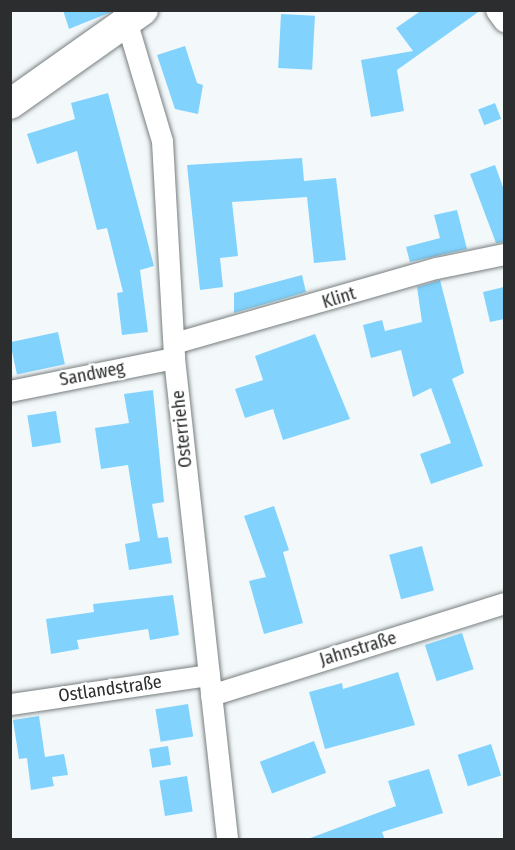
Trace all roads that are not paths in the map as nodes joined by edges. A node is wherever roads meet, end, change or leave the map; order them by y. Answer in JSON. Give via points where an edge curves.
{"nodes":[{"id":1,"x":496,"y":10,"type":"edge"},
{"id":2,"x":131,"y":14,"type":"edge"},
{"id":3,"x":504,"y":21,"type":"edge"},
{"id":4,"x":10,"y":104,"type":"edge"},
{"id":5,"x":504,"y":254,"type":"edge"},
{"id":6,"x":174,"y":351,"type":"junction"},
{"id":7,"x":10,"y":391,"type":"edge"},
{"id":8,"x":504,"y":603,"type":"edge"},
{"id":9,"x":210,"y":685,"type":"junction"},
{"id":10,"x":10,"y":704,"type":"edge"},
{"id":11,"x":227,"y":840,"type":"edge"}],
"edges":[{"from":1,"to":3,"type":"street"},
{"from":2,"to":4,"type":"street"},
{"from":2,"to":6,"type":"street","name":"Osterriehe","via":[[162,141]]},
{"from":5,"to":6,"type":"street","name":"Klint","via":[[436,268]]},
{"from":6,"to":7,"type":"street","name":"Sandweg"},
{"from":6,"to":9,"type":"street","name":"Osterriehe"},
{"from":8,"to":9,"type":"street","name":"Jahnstraße"},
{"from":9,"to":10,"type":"street","name":"Ostlandstraße"},
{"from":9,"to":11,"type":"street","name":"Osterriehe"}]}
